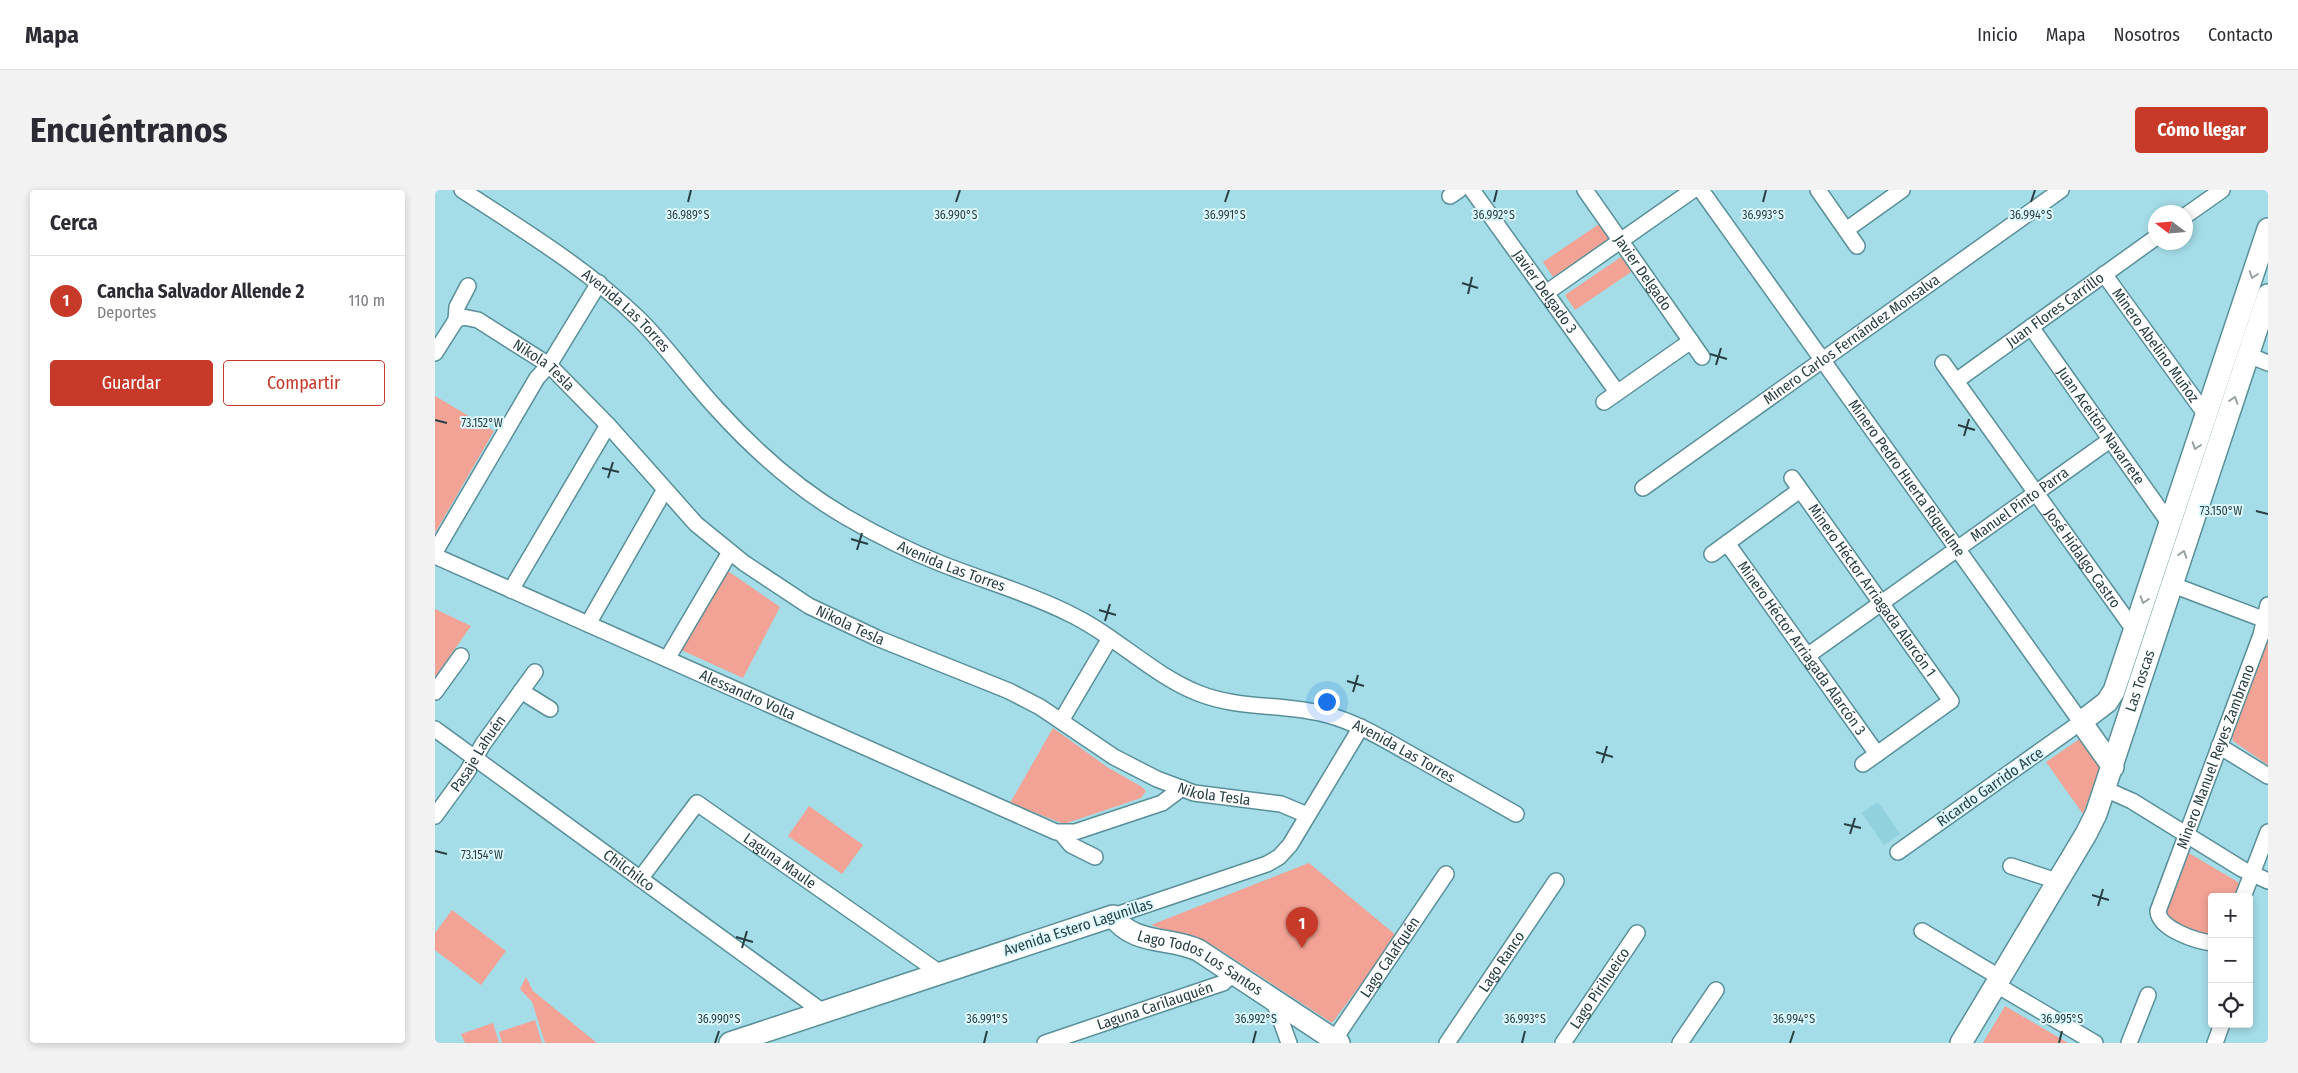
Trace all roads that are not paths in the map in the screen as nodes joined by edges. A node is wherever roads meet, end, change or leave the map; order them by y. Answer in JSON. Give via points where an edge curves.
{"nodes":[{"id":1,"x":462,"y":190,"type":"edge"},
{"id":2,"x":1472,"y":190,"type":"edge"},
{"id":3,"x":1585,"y":190,"type":"edge"},
{"id":4,"x":1693,"y":190,"type":"edge"},
{"id":5,"x":1701,"y":190,"type":"edge"},
{"id":6,"x":1818,"y":190,"type":"edge"},
{"id":7,"x":1902,"y":190,"type":"edge"},
{"id":8,"x":2061,"y":190,"type":"edge"},
{"id":9,"x":2222,"y":190,"type":"edge"},
{"id":10,"x":2193,"y":210,"type":"edge"},
{"id":11,"x":2268,"y":229,"type":"edge"},
{"id":12,"x":1846,"y":230,"type":"junction"},
{"id":13,"x":1620,"y":241,"type":"junction"},
{"id":14,"x":2148,"y":243,"type":"edge"},
{"id":15,"x":1857,"y":246,"type":"dead end"},
{"id":16,"x":2105,"y":274,"type":"junction"},
{"id":17,"x":599,"y":283,"type":"junction"},
{"id":18,"x":468,"y":286,"type":"dead end"},
{"id":19,"x":1546,"y":293,"type":"junction"},
{"id":20,"x":2268,"y":295,"type":"edge"},
{"id":21,"x":460,"y":319,"type":"junction"},
{"id":22,"x":2031,"y":327,"type":"junction"},
{"id":23,"x":1691,"y":341,"type":"junction"},
{"id":24,"x":435,"y":353,"type":"edge"},
{"id":25,"x":2248,"y":355,"type":"junction"},
{"id":26,"x":1702,"y":357,"type":"dead end"},
{"id":27,"x":1823,"y":360,"type":"junction"},
{"id":28,"x":2268,"y":363,"type":"edge"},
{"id":29,"x":1943,"y":364,"type":"dead end"},
{"id":30,"x":549,"y":366,"type":"junction"},
{"id":31,"x":1956,"y":381,"type":"junction"},
{"id":32,"x":1617,"y":392,"type":"junction"},
{"id":33,"x":1604,"y":402,"type":"dead end"},
{"id":34,"x":2206,"y":415,"type":"junction"},
{"id":35,"x":608,"y":425,"type":"junction"},
{"id":36,"x":2110,"y":440,"type":"junction"},
{"id":37,"x":1643,"y":488,"type":"dead end"},
{"id":38,"x":664,"y":491,"type":"junction"},
{"id":39,"x":2036,"y":493,"type":"junction"},
{"id":40,"x":2170,"y":524,"type":"junction"},
{"id":41,"x":1727,"y":543,"type":"junction"},
{"id":42,"x":1958,"y":549,"type":"junction"},
{"id":43,"x":730,"y":552,"type":"junction"},
{"id":44,"x":435,"y":554,"type":"edge"},
{"id":45,"x":1711,"y":554,"type":"dead end"},
{"id":46,"x":2173,"y":584,"type":"junction"},
{"id":47,"x":511,"y":590,"type":"junction"},
{"id":48,"x":1881,"y":603,"type":"junction"},
{"id":49,"x":2267,"y":615,"type":"edge"},
{"id":50,"x":588,"y":624,"type":"junction"},
{"id":51,"x":2134,"y":630,"type":"junction"},
{"id":52,"x":1110,"y":638,"type":"junction"},
{"id":53,"x":461,"y":656,"type":"dead end"},
{"id":54,"x":1807,"y":656,"type":"junction"},
{"id":55,"x":667,"y":659,"type":"junction"},
{"id":56,"x":535,"y":672,"type":"dead end"},
{"id":57,"x":521,"y":690,"type":"junction"},
{"id":58,"x":435,"y":692,"type":"edge"},
{"id":59,"x":550,"y":709,"type":"dead end"},
{"id":60,"x":1061,"y":721,"type":"junction"},
{"id":61,"x":2081,"y":722,"type":"junction"},
{"id":62,"x":1361,"y":727,"type":"junction"},
{"id":63,"x":435,"y":729,"type":"edge"},
{"id":64,"x":2219,"y":746,"type":"junction"},
{"id":65,"x":1877,"y":754,"type":"junction"},
{"id":66,"x":475,"y":758,"type":"junction"},
{"id":67,"x":1863,"y":764,"type":"dead end"},
{"id":68,"x":2113,"y":766,"type":"junction"},
{"id":69,"x":2268,"y":776,"type":"edge"},
{"id":70,"x":1183,"y":788,"type":"junction"},
{"id":71,"x":2105,"y":789,"type":"junction"},
{"id":72,"x":1516,"y":814,"type":"dead end"},
{"id":73,"x":1307,"y":815,"type":"junction"},
{"id":74,"x":435,"y":816,"type":"edge"},
{"id":75,"x":2268,"y":832,"type":"edge"},
{"id":76,"x":1061,"y":833,"type":"junction"},
{"id":77,"x":2186,"y":835,"type":"junction"},
{"id":78,"x":1898,"y":852,"type":"dead end"},
{"id":79,"x":1095,"y":857,"type":"dead end"},
{"id":80,"x":2011,"y":866,"type":"dead end"},
{"id":81,"x":1446,"y":874,"type":"dead end"},
{"id":82,"x":2252,"y":874,"type":"junction"},
{"id":83,"x":640,"y":879,"type":"junction"},
{"id":84,"x":1556,"y":881,"type":"dead end"},
{"id":85,"x":2057,"y":881,"type":"junction"},
{"id":86,"x":2268,"y":881,"type":"edge"},
{"id":87,"x":2245,"y":893,"type":"edge"},
{"id":88,"x":1113,"y":916,"type":"junction"},
{"id":89,"x":1922,"y":931,"type":"dead end"},
{"id":90,"x":1637,"y":933,"type":"dead end"},
{"id":91,"x":2208,"y":942,"type":"edge"},
{"id":92,"x":940,"y":973,"type":"junction"},
{"id":93,"x":1234,"y":973,"type":"junction"},
{"id":94,"x":1997,"y":981,"type":"junction"},
{"id":95,"x":1716,"y":990,"type":"dead end"},
{"id":96,"x":2148,"y":994,"type":"dead end"},
{"id":97,"x":1273,"y":999,"type":"junction"},
{"id":98,"x":823,"y":1012,"type":"junction"},
{"id":99,"x":2221,"y":1028,"type":"edge"},
{"id":100,"x":1337,"y":1041,"type":"edge"},
{"id":101,"x":1283,"y":1042,"type":"edge"},
{"id":102,"x":730,"y":1043,"type":"edge"},
{"id":103,"x":1045,"y":1043,"type":"edge"},
{"id":104,"x":1447,"y":1043,"type":"edge"},
{"id":105,"x":1563,"y":1043,"type":"edge"},
{"id":106,"x":1680,"y":1043,"type":"edge"},
{"id":107,"x":1961,"y":1043,"type":"edge"},
{"id":108,"x":2095,"y":1043,"type":"edge"},
{"id":109,"x":2129,"y":1043,"type":"edge"},
{"id":110,"x":2215,"y":1043,"type":"edge"}],
"edges":[{"from":1,"to":17,"type":"street","name":"Avenida Las Torres","via":[[555,250]]},
{"from":2,"to":19,"type":"street","name":"Javier Delgado 3"},
{"from":3,"to":13,"type":"street","name":"Javier Delgado"},
{"from":4,"to":13,"type":"street"},
{"from":5,"to":27,"type":"street","name":"Minero Pedro Huerta Riquelme"},
{"from":6,"to":12,"type":"street"},
{"from":7,"to":12,"type":"street"},
{"from":8,"to":27,"type":"street","name":"Minero Carlos Fernández Monsalva"},
{"from":9,"to":10,"type":"street"},
{"from":11,"to":34,"type":"street","name":"Las Toscas","one_way":true},
{"from":12,"to":15,"type":"street"},
{"from":13,"to":19,"type":"street"},
{"from":13,"to":23,"type":"street","name":"Javier Delgado"},
{"from":14,"to":16,"type":"street","name":"Juan Flores Carrillo"},
{"from":16,"to":22,"type":"street","name":"Juan Flores Carrillo"},
{"from":16,"to":34,"type":"street","name":"Minero Abelino Muñoz"},
{"from":17,"to":30,"type":"street"},
{"from":17,"to":52,"type":"street","name":"Avenida Las Torres","via":[[642,323],[749,442],[824,504],[895,543],[946,566],[1038,598]]},
{"from":18,"to":21,"type":"street","via":[[457,307]]},
{"from":19,"to":32,"type":"street","name":"Javier Delgado 3"},
{"from":20,"to":25,"type":"street","name":"Las Toscas"},
{"from":21,"to":24,"type":"street"},
{"from":21,"to":30,"type":"street","name":"Nikola Tesla","via":[[478,320]]},
{"from":22,"to":31,"type":"street","name":"Juan Flores Carrillo"},
{"from":22,"to":36,"type":"street","name":"Juan Aceitón Navarrete"},
{"from":23,"to":26,"type":"street","name":"Javier Delgado"},
{"from":23,"to":32,"type":"street"},
{"from":25,"to":28,"type":"street"},
{"from":46,"to":25,"type":"street","name":"Las Toscas","one_way":true},
{"from":27,"to":37,"type":"street","name":"Minero Carlos Fernández Monsalva"},
{"from":27,"to":42,"type":"street","name":"Minero Pedro Huerta Riquelme"},
{"from":29,"to":31,"type":"street","name":"José Hidalgo Castro"},
{"from":30,"to":35,"type":"street","name":"Nikola Tesla"},
{"from":30,"to":44,"type":"street","via":[[537,378]]},
{"from":31,"to":39,"type":"street","name":"José Hidalgo Castro"},
{"from":32,"to":33,"type":"street"},
{"from":34,"to":40,"type":"street","name":"Las Toscas","one_way":true},
{"from":35,"to":38,"type":"street","name":"Nikola Tesla"},
{"from":35,"to":47,"type":"street"},
{"from":36,"to":39,"type":"street","name":"Manuel Pinto Parra"},
{"from":36,"to":40,"type":"street","name":"Juan Aceitón Navarrete"},
{"from":38,"to":43,"type":"street","name":"Nikola Tesla","via":[[696,524]]},
{"from":38,"to":50,"type":"street"},
{"from":39,"to":42,"type":"street","name":"Manuel Pinto Parra"},
{"from":39,"to":51,"type":"street","name":"José Hidalgo Castro"},
{"from":40,"to":51,"type":"street","name":"Las Toscas","one_way":true},
{"from":41,"to":45,"type":"street"},
{"from":41,"to":48,"type":"street","name":"Minero Héctor Arriagada Alarcón 1","via":[[1796,484]]},
{"from":41,"to":54,"type":"street","name":"Minero Héctor Arriagada Alarcón 3"},
{"from":42,"to":48,"type":"street","name":"Manuel Pinto Parra"},
{"from":42,"to":61,"type":"street","name":"Minero Pedro Huerta Riquelme"},
{"from":43,"to":55,"type":"street"},
{"from":43,"to":60,"type":"street","name":"Nikola Tesla","via":[[780,589],[827,616],[1009,691]]},
{"from":44,"to":47,"type":"street","name":"Alessandro Volta"},
{"from":46,"to":49,"type":"street"},
{"from":46,"to":68,"type":"street","name":"Las Toscas"},
{"from":47,"to":50,"type":"street","name":"Alessandro Volta"},
{"from":48,"to":54,"type":"street","name":"Manuel Pinto Parra"},
{"from":48,"to":65,"type":"street","name":"Minero Héctor Arriagada Alarcón 1","via":[[1951,702]]},
{"from":49,"to":64,"type":"street","name":"Minero Manuel Reyes Zambrano"},
{"from":50,"to":55,"type":"street","name":"Alessandro Volta"},
{"from":51,"to":61,"type":"street","name":"Las Toscas","via":[[2111,697]]},
{"from":52,"to":60,"type":"street"},
{"from":52,"to":62,"type":"street","name":"Avenida Las Torres","via":[[1161,674],[1199,694],[1241,704],[1318,713]]},
{"from":53,"to":58,"type":"street"},
{"from":54,"to":65,"type":"street","name":"Minero Héctor Arriagada Alarcón 3"},
{"from":55,"to":76,"type":"street","name":"Alessandro Volta"},
{"from":56,"to":57,"type":"street","name":"Pasaje Lahuén"},
{"from":57,"to":59,"type":"street"},
{"from":57,"to":66,"type":"street","name":"Pasaje Lahuén"},
{"from":60,"to":70,"type":"street","name":"Nikola Tesla","via":[[1132,767]]},
{"from":61,"to":68,"type":"street","name":"Minero Pedro Huerta Riquelme"},
{"from":61,"to":78,"type":"street","name":"Ricardo Garrido Arce"},
{"from":62,"to":72,"type":"street","name":"Avenida Las Torres"},
{"from":62,"to":73,"type":"street","name":"Avenida Estero Lagunillas"},
{"from":63,"to":66,"type":"street","name":"Chilchilco"},
{"from":64,"to":69,"type":"street"},
{"from":64,"to":77,"type":"street","name":"Minero Manuel Reyes Zambrano"},
{"from":65,"to":67,"type":"street"},
{"from":66,"to":74,"type":"street","name":"Pasaje Lahuén"},
{"from":66,"to":83,"type":"street","name":"Chilchilco"},
{"from":68,"to":71,"type":"street","name":"Las Toscas"},
{"from":70,"to":73,"type":"street","name":"Nikola Tesla","via":[[1220,798],[1281,804]]},
{"from":70,"to":76,"type":"street","via":[[1162,803],[1075,832]]},
{"from":71,"to":77,"type":"street","via":[[2133,801]]},
{"from":71,"to":85,"type":"street","name":"Las Toscas","via":[[2092,824]]},
{"from":73,"to":88,"type":"street","name":"Avenida Estero Lagunillas","via":[[1290,845],[1273,861]]},
{"from":75,"to":82,"type":"street"},
{"from":76,"to":79,"type":"street","name":"Alessandro Volta","via":[[1071,845]]},
{"from":77,"to":82,"type":"street"},
{"from":77,"to":91,"type":"street","name":"Minero Manuel Reyes Zambrano","via":[[2159,907],[2160,919],[2165,926]]},
{"from":80,"to":85,"type":"street"},
{"from":81,"to":100,"type":"street","name":"Lago Calafquén"},
{"from":82,"to":86,"type":"street"},
{"from":82,"to":87,"type":"street"},
{"from":83,"to":92,"type":"street","name":"Laguna Maule","via":[[697,803]]},
{"from":83,"to":98,"type":"street","name":"Chilchilco"},
{"from":84,"to":104,"type":"street","name":"Lago Ranco"},
{"from":85,"to":94,"type":"street","name":"Las Toscas"},
{"from":88,"to":92,"type":"street","name":"Avenida Estero Lagunillas"},
{"from":88,"to":93,"type":"street","name":"Lago Todos Los Santos","via":[[1128,932],[1184,944]]},
{"from":89,"to":94,"type":"street"},
{"from":90,"to":105,"type":"street","name":"Lago Pirihueico"},
{"from":92,"to":98,"type":"street","name":"Avenida Estero Lagunillas"},
{"from":93,"to":97,"type":"street","name":"Lago Todos Los Santos"},
{"from":93,"to":103,"type":"street","name":"Laguna Carilauquén","via":[[1223,983]]},
{"from":94,"to":107,"type":"street","name":"Las Toscas"},
{"from":94,"to":108,"type":"street"},
{"from":95,"to":106,"type":"street"},
{"from":96,"to":109,"type":"street"},
{"from":97,"to":100,"type":"street","name":"Lago Todos Los Santos"},
{"from":97,"to":101,"type":"street"},
{"from":98,"to":102,"type":"street","name":"Avenida Estero Lagunillas"},
{"from":99,"to":110,"type":"street"}]}
